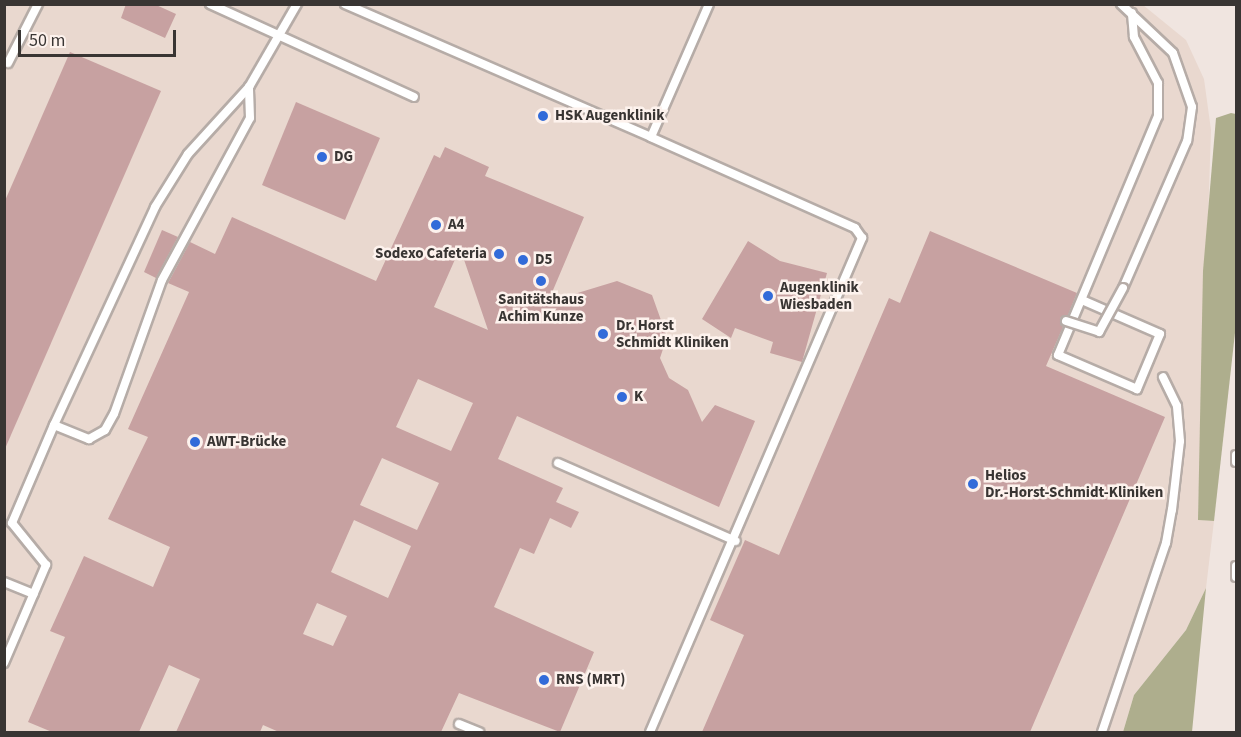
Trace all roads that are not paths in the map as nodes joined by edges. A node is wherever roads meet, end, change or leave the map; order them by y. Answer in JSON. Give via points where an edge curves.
{"nodes":[{"id":1,"x":38,"y":4,"type":"edge"},
{"id":2,"x":210,"y":4,"type":"edge"},
{"id":3,"x":297,"y":4,"type":"edge"},
{"id":4,"x":345,"y":4,"type":"edge"},
{"id":5,"x":709,"y":4,"type":"edge"},
{"id":6,"x":1121,"y":4,"type":"edge"},
{"id":7,"x":1132,"y":13,"type":"junction"},
{"id":8,"x":281,"y":35,"type":"junction"},
{"id":9,"x":8,"y":63,"type":"dead end"},
{"id":10,"x":249,"y":87,"type":"junction"},
{"id":11,"x":414,"y":97,"type":"dead end"},
{"id":12,"x":651,"y":137,"type":"junction"},
{"id":13,"x":1082,"y":300,"type":"junction"},
{"id":14,"x":1066,"y":321,"type":"dead end"},
{"id":15,"x":1163,"y":377,"type":"dead end"},
{"id":16,"x":54,"y":425,"type":"junction"},
{"id":17,"x":1236,"y":455,"type":"edge"},
{"id":18,"x":1236,"y":462,"type":"edge"},
{"id":19,"x":558,"y":463,"type":"dead end"},
{"id":20,"x":736,"y":541,"type":"junction"},
{"id":21,"x":1236,"y":566,"type":"edge"},
{"id":22,"x":1236,"y":578,"type":"edge"},
{"id":23,"x":4,"y":582,"type":"edge"},
{"id":24,"x":34,"y":594,"type":"junction"},
{"id":25,"x":4,"y":663,"type":"edge"},
{"id":26,"x":459,"y":724,"type":"dead end"},
{"id":27,"x":479,"y":732,"type":"edge"},
{"id":28,"x":650,"y":732,"type":"edge"},
{"id":29,"x":1102,"y":732,"type":"edge"}],
"edges":[{"from":1,"to":9,"type":"lane"},
{"from":2,"to":8,"type":"lane"},
{"from":3,"to":8,"type":"lane"},
{"from":4,"to":12,"type":"lane"},
{"from":5,"to":12,"type":"lane"},
{"from":6,"to":7,"type":"lane"},
{"from":7,"to":13,"type":"lane","via":[[1134,37],[1158,83],[1158,116]]},
{"from":7,"to":14,"type":"lane","bridge":true,"via":[[1173,53],[1192,107],[1187,141],[1123,288],[1099,332]]},
{"from":8,"to":10,"type":"lane"},
{"from":8,"to":11,"type":"lane"},
{"from":10,"to":16,"type":"lane","via":[[188,154],[160,198]]},
{"from":10,"to":16,"type":"lane","via":[[247,127],[162,280],[110,422],[98,436],[88,439]]},
{"from":12,"to":20,"type":"lane","via":[[855,228],[862,238]]},
{"from":13,"to":13,"type":"lane","via":[[1058,355],[1137,389],[1160,334]]},
{"from":15,"to":29,"type":"lane","via":[[1177,406],[1180,441],[1172,510],[1166,543]]},
{"from":16,"to":24,"type":"lane","via":[[12,523],[46,565]]},
{"from":17,"to":18,"type":"lane"},
{"from":19,"to":20,"type":"lane"},
{"from":20,"to":28,"type":"lane"},
{"from":21,"to":22,"type":"lane"},
{"from":23,"to":24,"type":"lane"},
{"from":24,"to":25,"type":"lane"},
{"from":26,"to":27,"type":"lane"}]}
